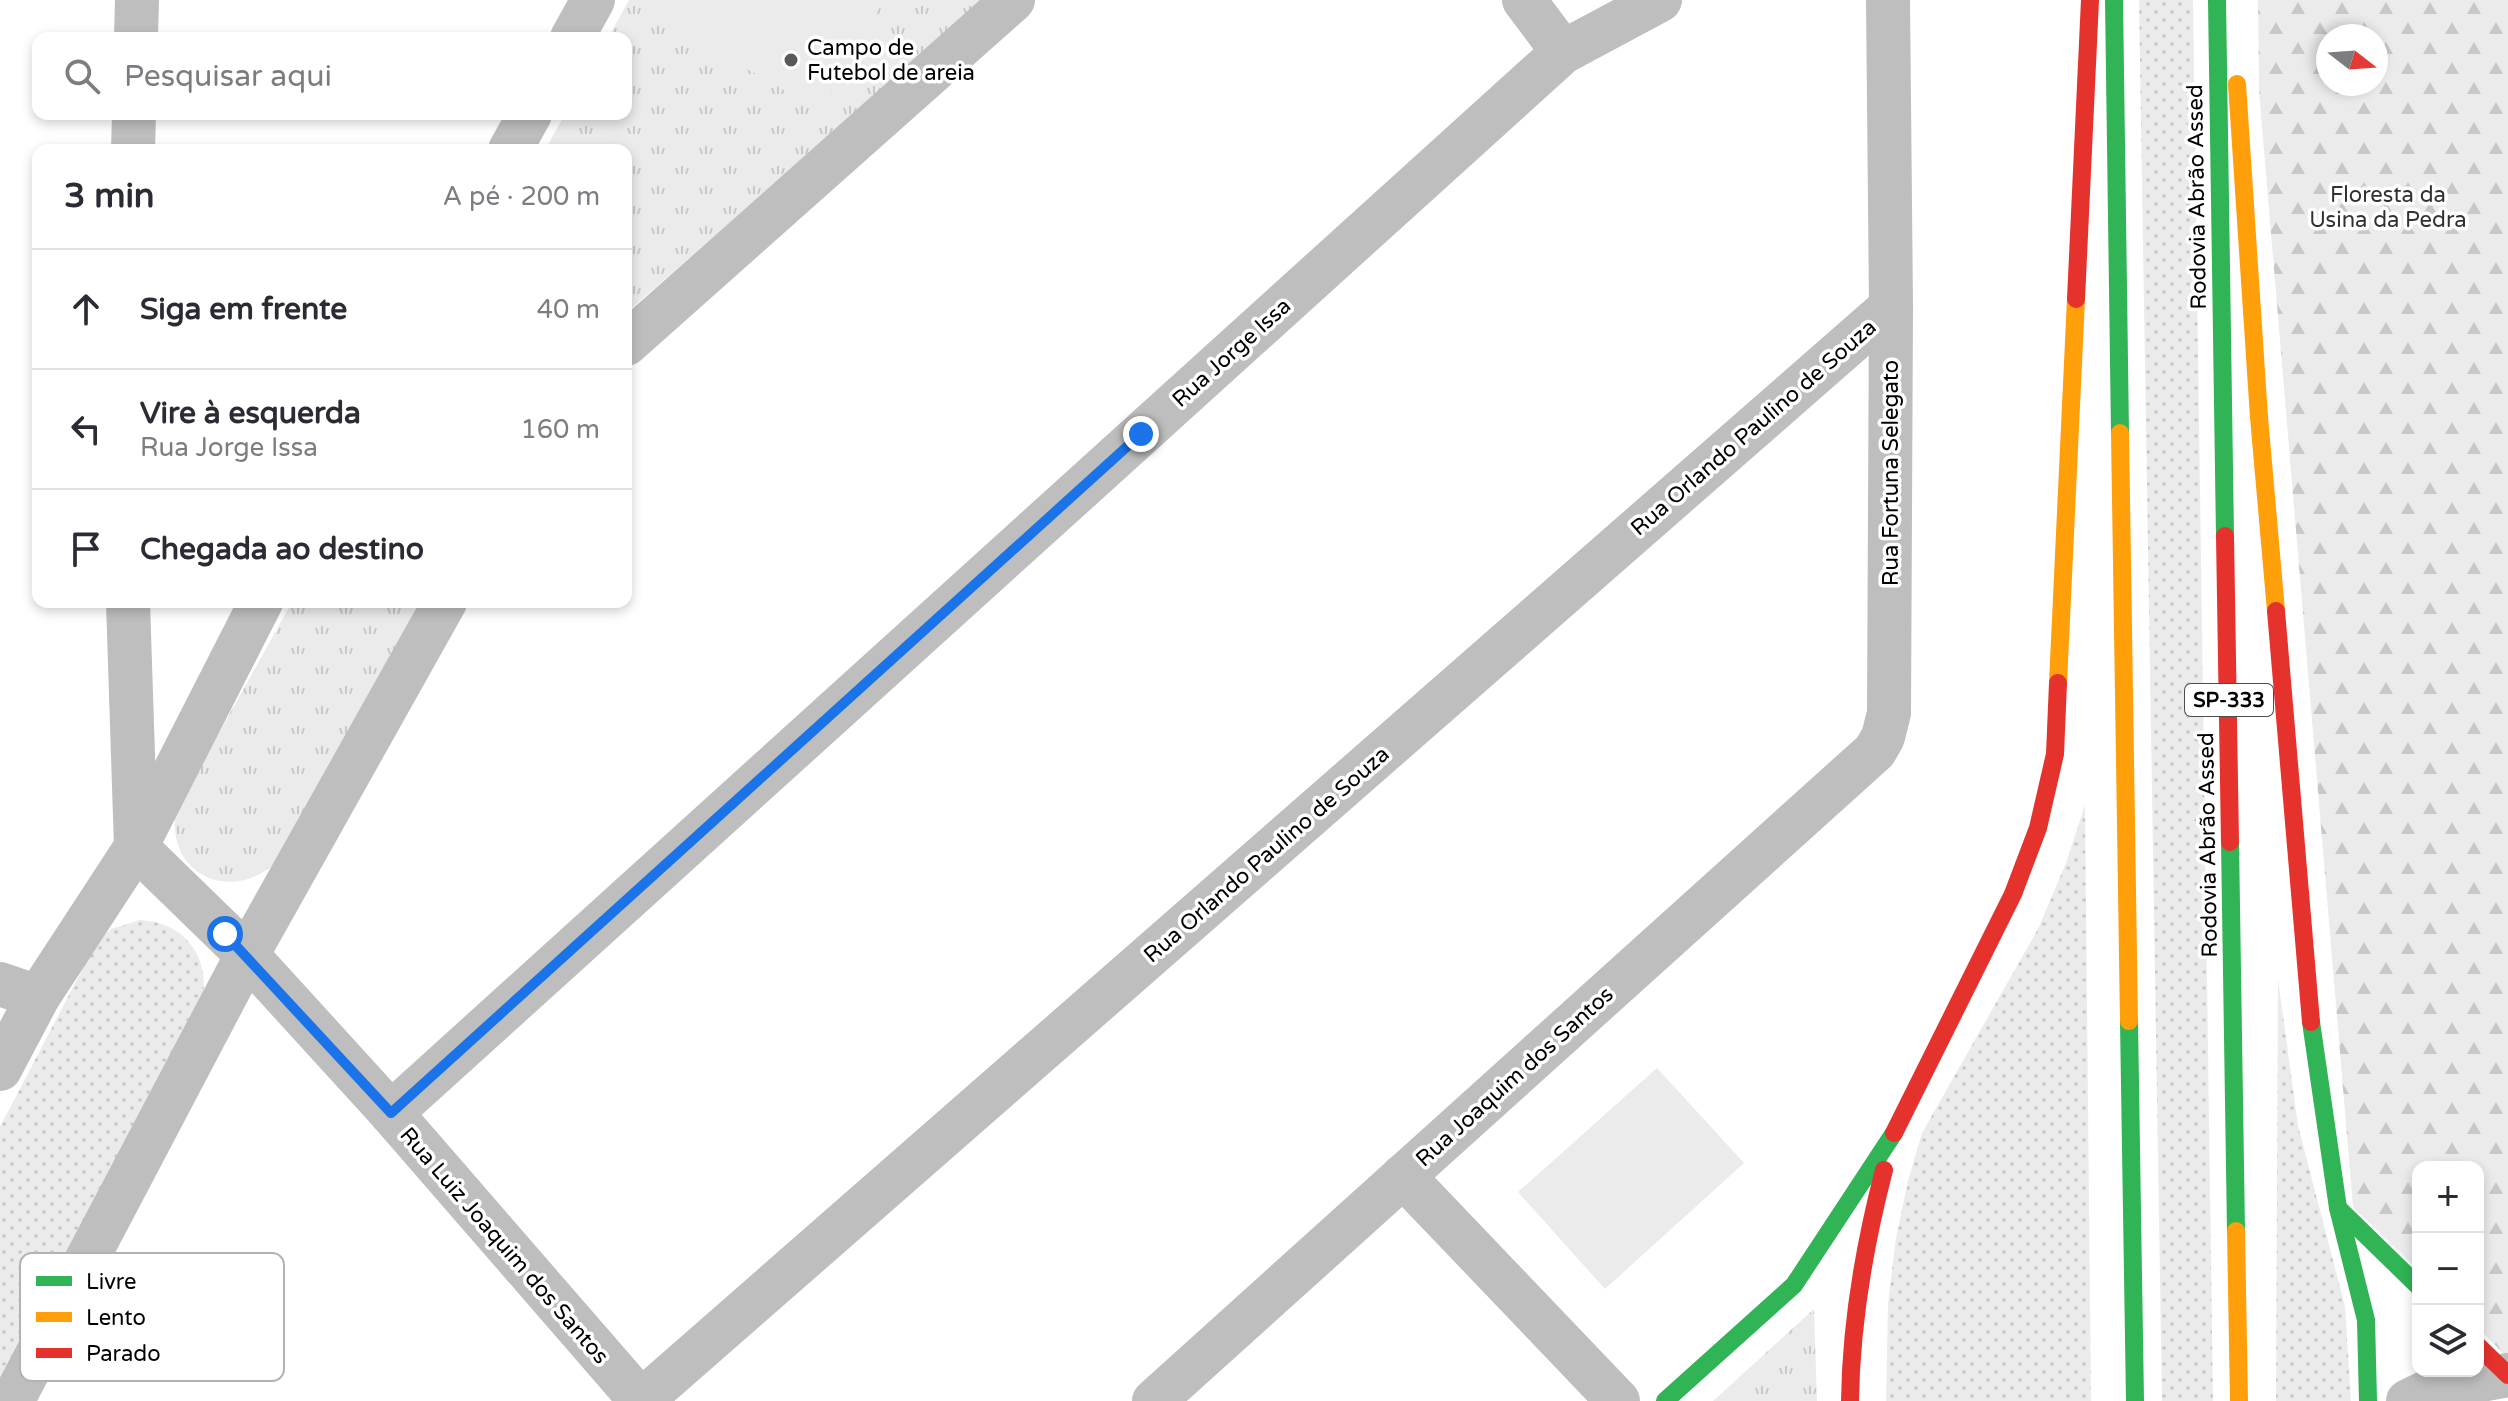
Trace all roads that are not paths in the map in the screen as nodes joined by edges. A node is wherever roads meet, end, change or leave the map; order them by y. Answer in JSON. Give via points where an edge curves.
{"nodes":[{"id":1,"x":137,"y":0,"type":"edge"},
{"id":2,"x":562,"y":0,"type":"edge"},
{"id":3,"x":593,"y":0,"type":"edge"},
{"id":4,"x":1013,"y":0,"type":"edge"},
{"id":5,"x":1524,"y":0,"type":"edge"},
{"id":6,"x":1660,"y":0,"type":"edge"},
{"id":7,"x":1888,"y":0,"type":"edge"},
{"id":8,"x":2090,"y":0,"type":"edge"},
{"id":9,"x":2114,"y":0,"type":"edge"},
{"id":10,"x":2217,"y":0,"type":"edge"},
{"id":11,"x":2232,"y":0,"type":"edge"},
{"id":12,"x":136,"y":32,"type":"edge"},
{"id":13,"x":561,"y":32,"type":"edge"},
{"id":14,"x":575,"y":32,"type":"edge"},
{"id":15,"x":1563,"y":52,"type":"junction"},
{"id":16,"x":134,"y":120,"type":"edge"},
{"id":17,"x":527,"y":120,"type":"edge"},
{"id":18,"x":133,"y":144,"type":"edge"},
{"id":19,"x":513,"y":144,"type":"edge"},
{"id":20,"x":1891,"y":307,"type":"junction"},
{"id":21,"x":632,"y":339,"type":"edge"},
{"id":22,"x":128,"y":608,"type":"edge"},
{"id":23,"x":258,"y":608,"type":"edge"},
{"id":24,"x":442,"y":608,"type":"edge"},
{"id":25,"x":1875,"y":751,"type":"joint"},
{"id":26,"x":136,"y":847,"type":"junction"},
{"id":27,"x":247,"y":955,"type":"junction"},
{"id":28,"x":19,"y":990,"type":"edge"},
{"id":29,"x":0,"y":1069,"type":"edge"},
{"id":30,"x":391,"y":1113,"type":"junction"},
{"id":31,"x":1894,"y":1133,"type":"junction"},
{"id":32,"x":1403,"y":1176,"type":"junction"},
{"id":33,"x":2338,"y":1208,"type":"junction"},
{"id":34,"x":89,"y":1253,"type":"edge"},
{"id":35,"x":2412,"y":1280,"type":"edge"},
{"id":36,"x":2484,"y":1352,"type":"edge"},
{"id":37,"x":2508,"y":1375,"type":"edge"},
{"id":38,"x":641,"y":1401,"type":"edge"},
{"id":39,"x":1154,"y":1401,"type":"edge"},
{"id":40,"x":1618,"y":1401,"type":"edge"},
{"id":41,"x":1665,"y":1401,"type":"edge"},
{"id":42,"x":1850,"y":1401,"type":"edge"},
{"id":43,"x":2135,"y":1401,"type":"edge"},
{"id":44,"x":2239,"y":1401,"type":"edge"},
{"id":45,"x":2368,"y":1401,"type":"edge"},
{"id":46,"x":2408,"y":1401,"type":"edge"}],
"edges":[{"from":1,"to":12,"type":"street"},
{"from":2,"to":13,"type":"street"},
{"from":3,"to":14,"type":"street"},
{"from":4,"to":21,"type":"street"},
{"from":5,"to":15,"type":"street"},
{"from":6,"to":15,"type":"street","name":"Rua Jorge Issa"},
{"from":7,"to":20,"type":"street","name":"Rua Fortuna Selegato"},
{"from":8,"to":31,"type":"main road","via":[[2055,754],[2038,828],[2013,894]]},
{"from":9,"to":43,"type":"main road"},
{"from":10,"to":44,"type":"main road","name":"Rodovia Abrão Assed","number":"SP-333"},
{"from":11,"to":33,"type":"main road","via":[[2259,417],[2309,996]]},
{"from":15,"to":30,"type":"street","name":"Rua Jorge Issa"},
{"from":16,"to":18,"type":"street"},
{"from":17,"to":19,"type":"street"},
{"from":20,"to":25,"type":"street","name":"Rua Fortuna Selegato","via":[[1889,713]]},
{"from":20,"to":38,"type":"street","name":"Rua Orlando Paulino de Souza"},
{"from":22,"to":26,"type":"street"},
{"from":23,"to":26,"type":"street"},
{"from":24,"to":27,"type":"street"},
{"from":25,"to":32,"type":"street","name":"Rua Joaquim dos Santos"},
{"from":26,"to":27,"type":"street","name":"Rua Luiz Joaquim dos Santos"},
{"from":26,"to":28,"type":"street"},
{"from":27,"to":30,"type":"street","name":"Rua Luiz Joaquim dos Santos"},
{"from":27,"to":34,"type":"street"},
{"from":28,"to":29,"type":"street"},
{"from":30,"to":38,"type":"street","name":"Rua Luiz Joaquim dos Santos"},
{"from":31,"to":41,"type":"main road","via":[[1794,1285]]},
{"from":31,"to":42,"type":"main road","via":[[1863,1244],[1849,1349]]},
{"from":32,"to":39,"type":"street","name":"Rua Joaquim dos Santos"},
{"from":32,"to":40,"type":"street"},
{"from":33,"to":35,"type":"main road"},
{"from":33,"to":45,"type":"main road","via":[[2366,1320]]},
{"from":36,"to":37,"type":"main road"},
{"from":37,"to":46,"type":"street","via":[[2433,1389]]}]}
